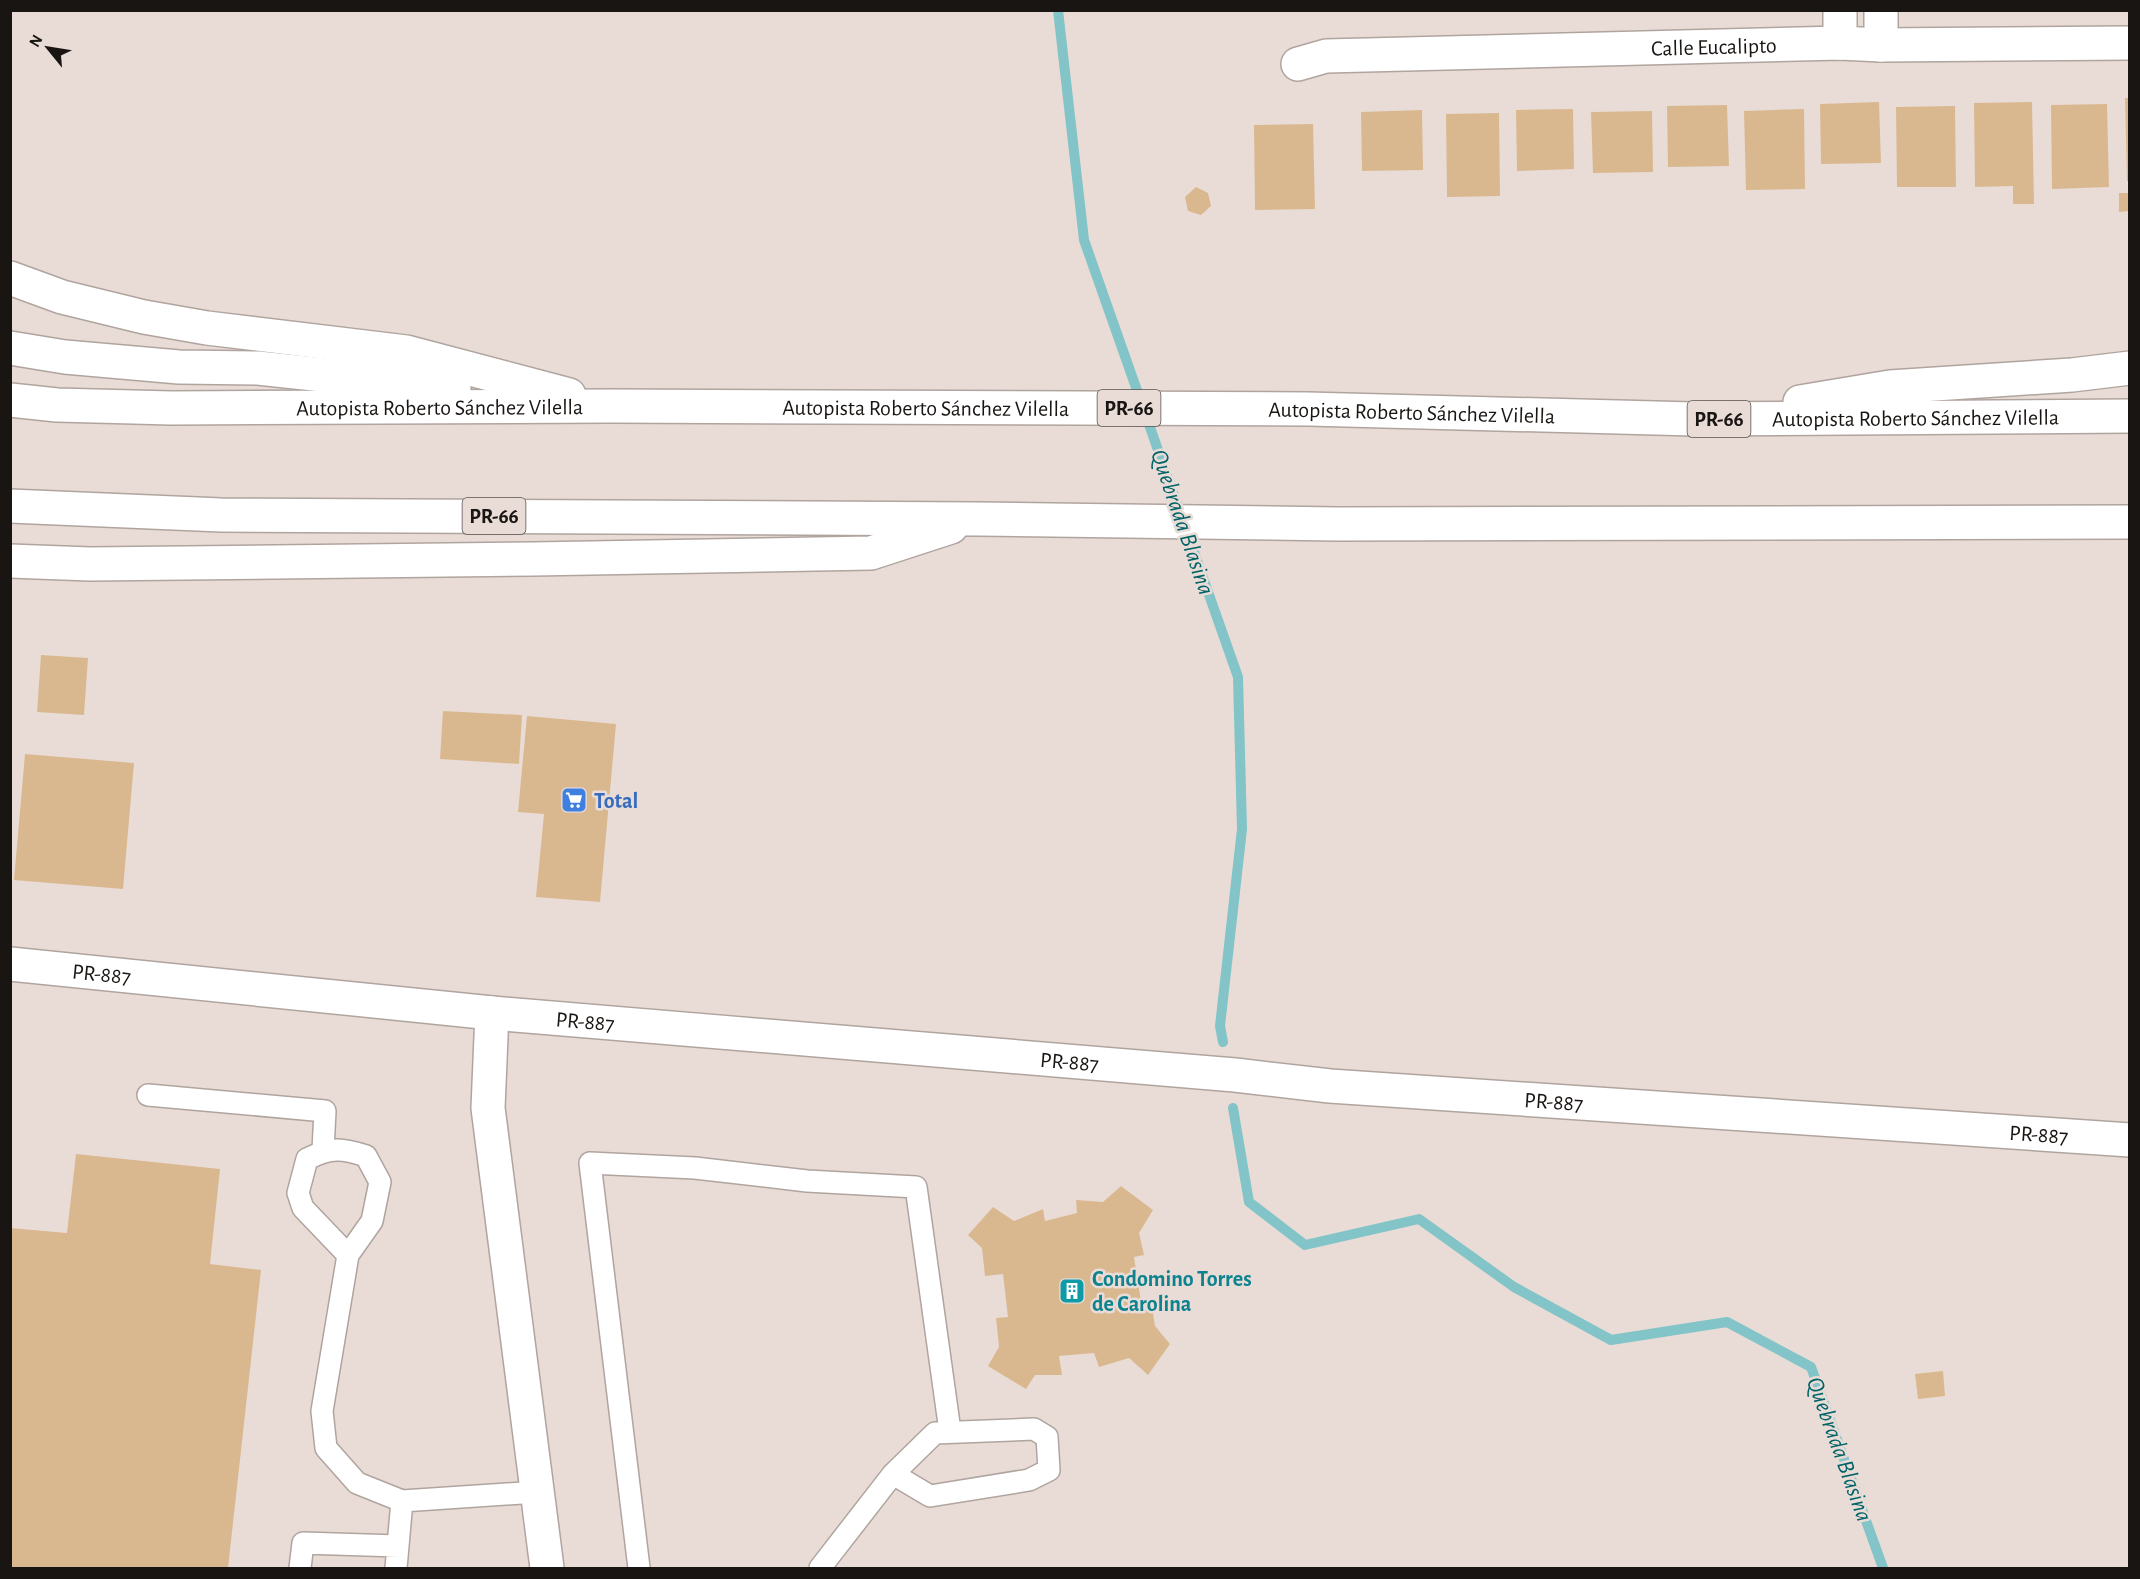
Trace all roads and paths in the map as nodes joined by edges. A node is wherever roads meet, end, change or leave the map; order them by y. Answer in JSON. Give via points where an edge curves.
{"nodes":[{"id":1,"x":1840,"y":10,"type":"edge"},
{"id":2,"x":1881,"y":10,"type":"edge"},
{"id":3,"x":1840,"y":43,"type":"junction"},
{"id":4,"x":2130,"y":43,"type":"edge"},
{"id":5,"x":1881,"y":45,"type":"junction"},
{"id":6,"x":1298,"y":64,"type":"dead end"},
{"id":7,"x":10,"y":279,"type":"edge"},
{"id":8,"x":10,"y":348,"type":"edge"},
{"id":9,"x":2130,"y":368,"type":"edge"},
{"id":10,"x":10,"y":400,"type":"edge"},
{"id":11,"x":611,"y":406,"type":"junction"},
{"id":12,"x":2130,"y":416,"type":"edge"},
{"id":13,"x":1693,"y":419,"type":"junction"},
{"id":14,"x":10,"y":506,"type":"edge"},
{"id":15,"x":978,"y":519,"type":"junction"},
{"id":16,"x":2130,"y":522,"type":"edge"},
{"id":17,"x":10,"y":561,"type":"edge"},
{"id":18,"x":10,"y":964,"type":"edge"},
{"id":19,"x":492,"y":1013,"type":"junction"},
{"id":20,"x":148,"y":1095,"type":"dead end"},
{"id":21,"x":2130,"y":1140,"type":"edge"},
{"id":22,"x":323,"y":1150,"type":"junction"},
{"id":23,"x":348,"y":1255,"type":"junction"},
{"id":24,"x":950,"y":1431,"type":"junction"},
{"id":25,"x":894,"y":1474,"type":"junction"},
{"id":26,"x":537,"y":1492,"type":"junction"},
{"id":27,"x":402,"y":1501,"type":"junction"},
{"id":28,"x":398,"y":1546,"type":"junction"},
{"id":29,"x":300,"y":1569,"type":"edge"},
{"id":30,"x":396,"y":1569,"type":"edge"},
{"id":31,"x":547,"y":1569,"type":"edge"},
{"id":32,"x":639,"y":1569,"type":"edge"},
{"id":33,"x":820,"y":1569,"type":"edge"}],
"edges":[{"from":1,"to":3,"type":"main road"},
{"from":2,"to":5,"type":"main road"},
{"from":3,"to":5,"type":"main road","name":"Calle Eucalipto"},
{"from":3,"to":6,"type":"main road","name":"Calle Eucalipto","via":[[1326,56]]},
{"from":4,"to":5,"type":"main road","name":"Calle Eucalipto"},
{"from":7,"to":11,"type":"main road","via":[[62,297],[144,317],[406,352]]},
{"from":8,"to":11,"type":"main road","via":[[168,366],[258,368]]},
{"from":9,"to":13,"type":"main road","via":[[1890,387]]},
{"from":10,"to":11,"type":"main road","name":"Autopista Roberto Sánchez Vilella","number":"PR-66","via":[[171,408]]},
{"from":11,"to":13,"type":"main road","name":"Autopista Roberto Sánchez Vilella","number":"PR-66","via":[[1308,409]]},
{"from":12,"to":13,"type":"main road","name":"Autopista Roberto Sánchez Vilella","number":"PR-66"},
{"from":14,"to":15,"type":"main road","number":"PR-66","via":[[220,515]]},
{"from":15,"to":16,"type":"main road","number":"PR-66","via":[[1338,524]]},
{"from":15,"to":17,"type":"main road","via":[[871,553],[533,560]]},
{"from":18,"to":19,"type":"main road","name":"PR-887"},
{"from":19,"to":21,"type":"main road","name":"PR-887","via":[[1330,1086]]},
{"from":19,"to":26,"type":"main road","via":[[488,1107]]},
{"from":20,"to":22,"type":"lane","via":[[325,1111]]},
{"from":22,"to":23,"type":"lane","via":[[307,1159],[298,1192],[303,1208]]},
{"from":22,"to":23,"type":"lane","via":[[345,1149],[366,1156],[380,1182],[372,1221]]},
{"from":23,"to":27,"type":"lane","via":[[322,1411],[326,1448],[357,1483]]},
{"from":24,"to":25,"type":"lane","via":[[935,1433]]},
{"from":24,"to":25,"type":"lane","via":[[1034,1429],[1047,1437],[1049,1470],[1029,1480],[930,1496]]},
{"from":24,"to":32,"type":"lane","via":[[916,1187],[590,1163]]},
{"from":25,"to":33,"type":"lane"},
{"from":26,"to":27,"type":"lane"},
{"from":26,"to":31,"type":"main road"},
{"from":27,"to":28,"type":"lane"},
{"from":28,"to":29,"type":"lane","via":[[303,1543]]},
{"from":28,"to":30,"type":"lane"}]}
